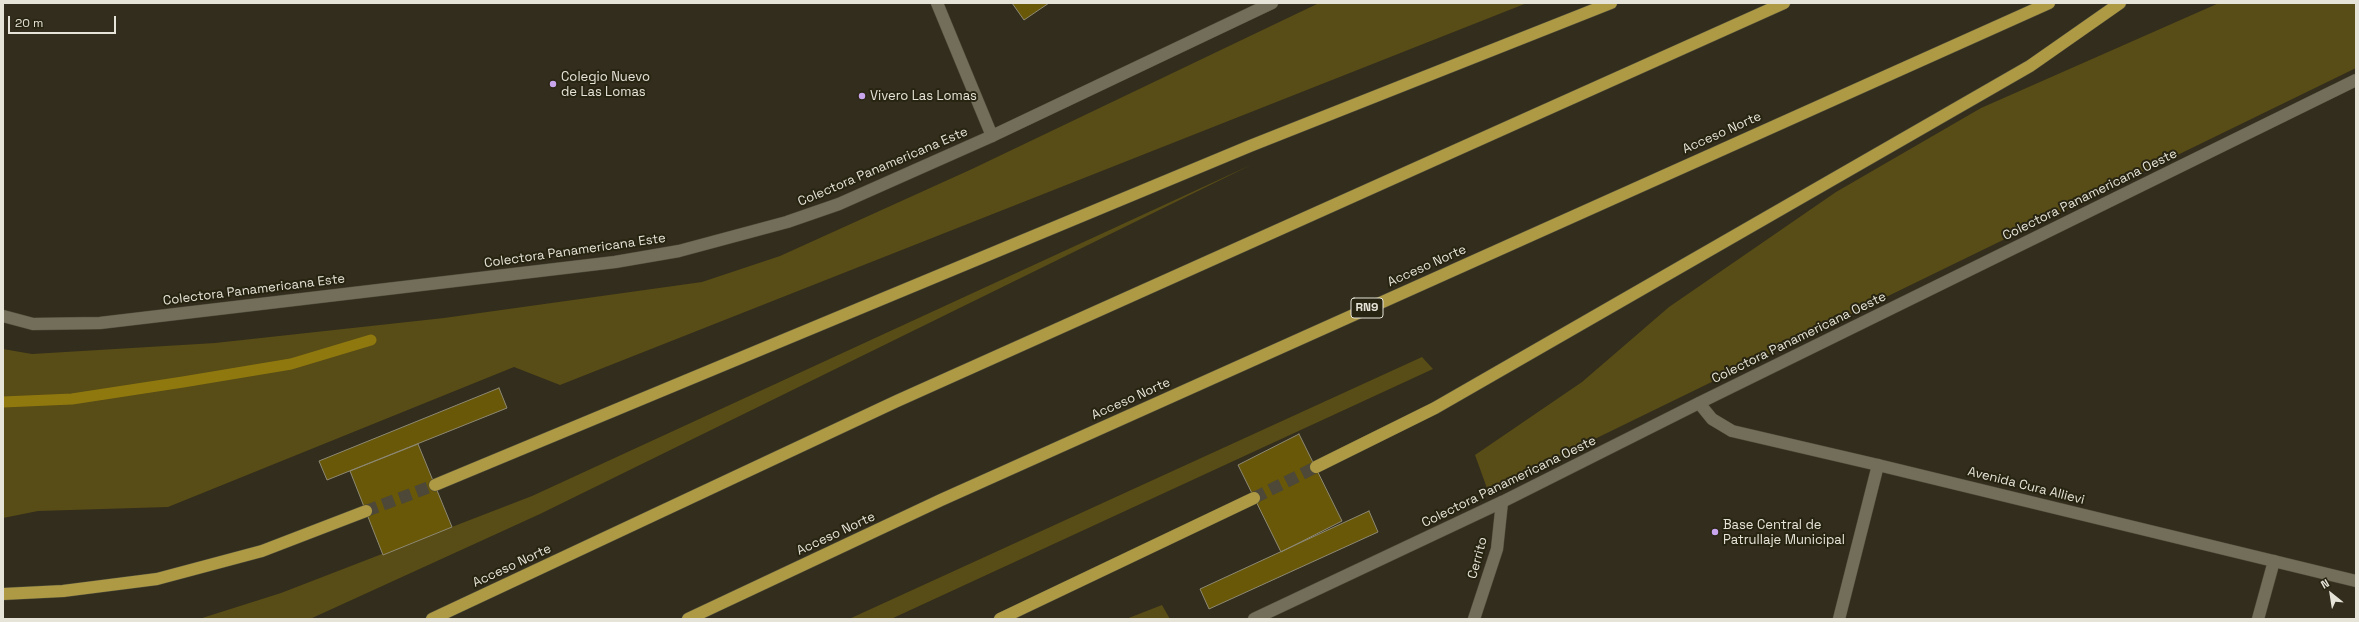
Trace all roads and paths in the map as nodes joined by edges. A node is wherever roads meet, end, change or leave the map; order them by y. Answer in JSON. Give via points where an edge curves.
{"nodes":[{"id":1,"x":937,"y":3,"type":"edge"},
{"id":2,"x":1272,"y":3,"type":"edge"},
{"id":3,"x":1611,"y":3,"type":"edge"},
{"id":4,"x":1784,"y":3,"type":"edge"},
{"id":5,"x":2048,"y":3,"type":"edge"},
{"id":6,"x":2120,"y":3,"type":"edge"},
{"id":7,"x":2356,"y":80,"type":"edge"},
{"id":8,"x":992,"y":136,"type":"junction"},
{"id":9,"x":3,"y":316,"type":"edge"},
{"id":10,"x":1699,"y":403,"type":"junction"},
{"id":11,"x":1878,"y":464,"type":"junction"},
{"id":12,"x":1316,"y":467,"type":"tunnel mouth"},
{"id":13,"x":435,"y":485,"type":"tunnel mouth"},
{"id":14,"x":1254,"y":498,"type":"tunnel mouth"},
{"id":15,"x":1502,"y":502,"type":"junction"},
{"id":16,"x":366,"y":511,"type":"tunnel mouth"},
{"id":17,"x":2274,"y":562,"type":"junction"},
{"id":18,"x":2356,"y":581,"type":"edge"},
{"id":19,"x":3,"y":594,"type":"edge"},
{"id":20,"x":432,"y":619,"type":"edge"},
{"id":21,"x":688,"y":619,"type":"edge"},
{"id":22,"x":1000,"y":619,"type":"edge"},
{"id":23,"x":1254,"y":619,"type":"edge"},
{"id":24,"x":1474,"y":619,"type":"edge"},
{"id":25,"x":1839,"y":619,"type":"edge"},
{"id":26,"x":2258,"y":619,"type":"edge"}],
"edges":[{"from":1,"to":8,"type":"street"},
{"from":2,"to":8,"type":"street","name":"Colectora Panamericana Este"},
{"from":3,"to":13,"type":"highway","via":[[1250,146]]},
{"from":4,"to":20,"type":"highway","name":"Acceso Norte","via":[[897,401]]},
{"from":5,"to":21,"type":"highway","name":"Acceso Norte","number":"RN9","via":[[949,496]]},
{"from":6,"to":12,"type":"highway","via":[[2023,70],[1435,408]]},
{"from":7,"to":10,"type":"street","name":"Colectora Panamericana Oeste"},
{"from":8,"to":9,"type":"street","name":"Colectora Panamericana Este","via":[[817,212],[679,251],[607,263],[100,323],[33,324]]},
{"from":10,"to":11,"type":"street","name":"Avenida Cura Allievi","via":[[1712,419],[1732,431]]},
{"from":10,"to":15,"type":"street","name":"Colectora Panamericana Oeste"},
{"from":11,"to":17,"type":"street","name":"Avenida Cura Allievi"},
{"from":11,"to":25,"type":"street"},
{"from":14,"to":22,"type":"highway"},
{"from":15,"to":23,"type":"street","name":"Colectora Panamericana Oeste"},
{"from":15,"to":24,"type":"street","name":"Cerrito","via":[[1497,548]]},
{"from":16,"to":19,"type":"highway","via":[[262,551],[157,578],[63,591]]},
{"from":17,"to":18,"type":"street","name":"Avenida Cura Allievi"},
{"from":17,"to":26,"type":"street"}]}
